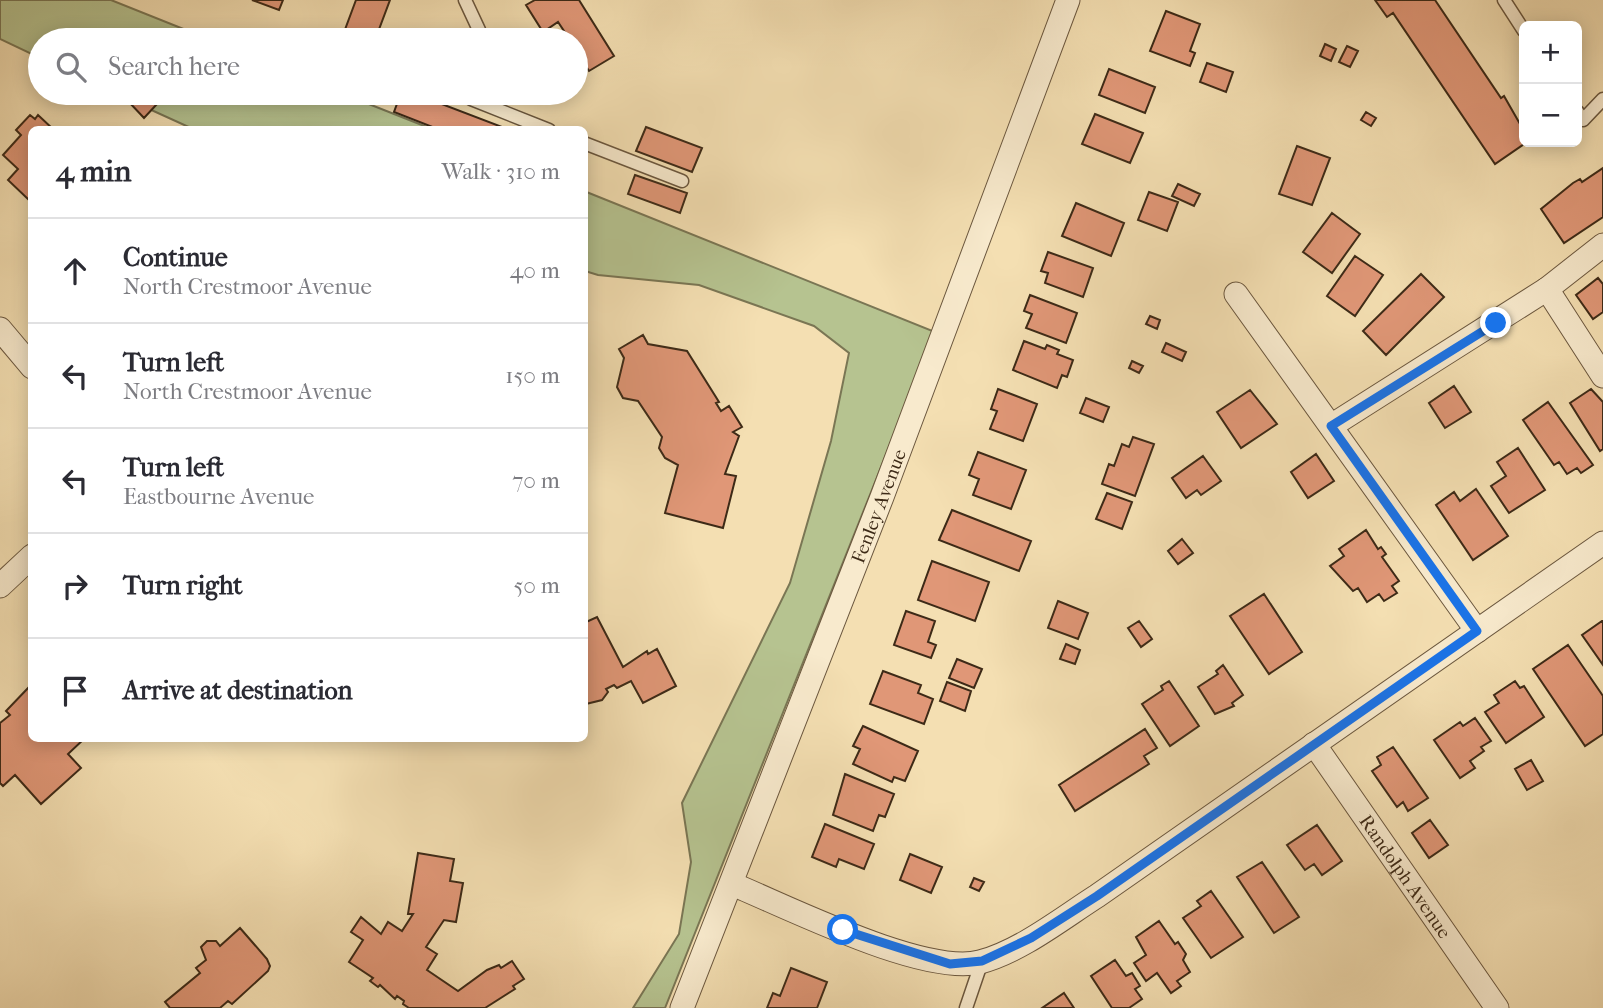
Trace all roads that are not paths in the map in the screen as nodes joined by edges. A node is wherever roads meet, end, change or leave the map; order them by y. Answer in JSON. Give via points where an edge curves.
{"nodes":[{"id":1,"x":466,"y":0,"type":"edge"},
{"id":2,"x":1068,"y":0,"type":"edge"},
{"id":3,"x":1504,"y":0,"type":"edge"},
{"id":4,"x":1519,"y":23,"type":"edge"},
{"id":5,"x":478,"y":28,"type":"edge"},
{"id":6,"x":1603,"y":99,"type":"edge"},
{"id":7,"x":486,"y":105,"type":"edge"},
{"id":8,"x":1582,"y":118,"type":"edge"},
{"id":9,"x":539,"y":126,"type":"edge"},
{"id":10,"x":588,"y":145,"type":"edge"},
{"id":11,"x":682,"y":181,"type":"dead end"},
{"id":12,"x":1603,"y":245,"type":"edge"},
{"id":13,"x":1547,"y":289,"type":"junction"},
{"id":14,"x":1236,"y":294,"type":"dead end"},
{"id":15,"x":0,"y":330,"type":"edge"},
{"id":16,"x":28,"y":362,"type":"edge"},
{"id":17,"x":1603,"y":376,"type":"edge"},
{"id":18,"x":1331,"y":426,"type":"junction"},
{"id":19,"x":1603,"y":543,"type":"edge"},
{"id":20,"x":28,"y":560,"type":"edge"},
{"id":21,"x":0,"y":586,"type":"edge"},
{"id":22,"x":1477,"y":631,"type":"junction"},
{"id":23,"x":1314,"y":744,"type":"junction"},
{"id":24,"x":732,"y":884,"type":"junction"},
{"id":25,"x":982,"y":961,"type":"junction"},
{"id":26,"x":682,"y":1008,"type":"edge"},
{"id":27,"x":966,"y":1008,"type":"edge"},
{"id":28,"x":1497,"y":1008,"type":"edge"}],
"edges":[{"from":1,"to":5,"type":"lane"},
{"from":2,"to":24,"type":"street","name":"Fenley Avenue"},
{"from":3,"to":4,"type":"lane"},
{"from":6,"to":8,"type":"lane"},
{"from":7,"to":9,"type":"lane"},
{"from":10,"to":11,"type":"lane"},
{"from":12,"to":13,"type":"street"},
{"from":13,"to":17,"type":"street"},
{"from":13,"to":18,"type":"street"},
{"from":14,"to":18,"type":"street"},
{"from":15,"to":16,"type":"street"},
{"from":18,"to":22,"type":"street"},
{"from":19,"to":22,"type":"street"},
{"from":20,"to":21,"type":"street"},
{"from":22,"to":23,"type":"street"},
{"from":23,"to":25,"type":"street","via":[[1097,896],[1031,938]]},
{"from":23,"to":28,"type":"street","name":"Randolph Avenue"},
{"from":24,"to":25,"type":"street","via":[[892,948],[950,964]]},
{"from":24,"to":26,"type":"street","name":"Fenley Avenue"},
{"from":25,"to":27,"type":"lane"}]}
